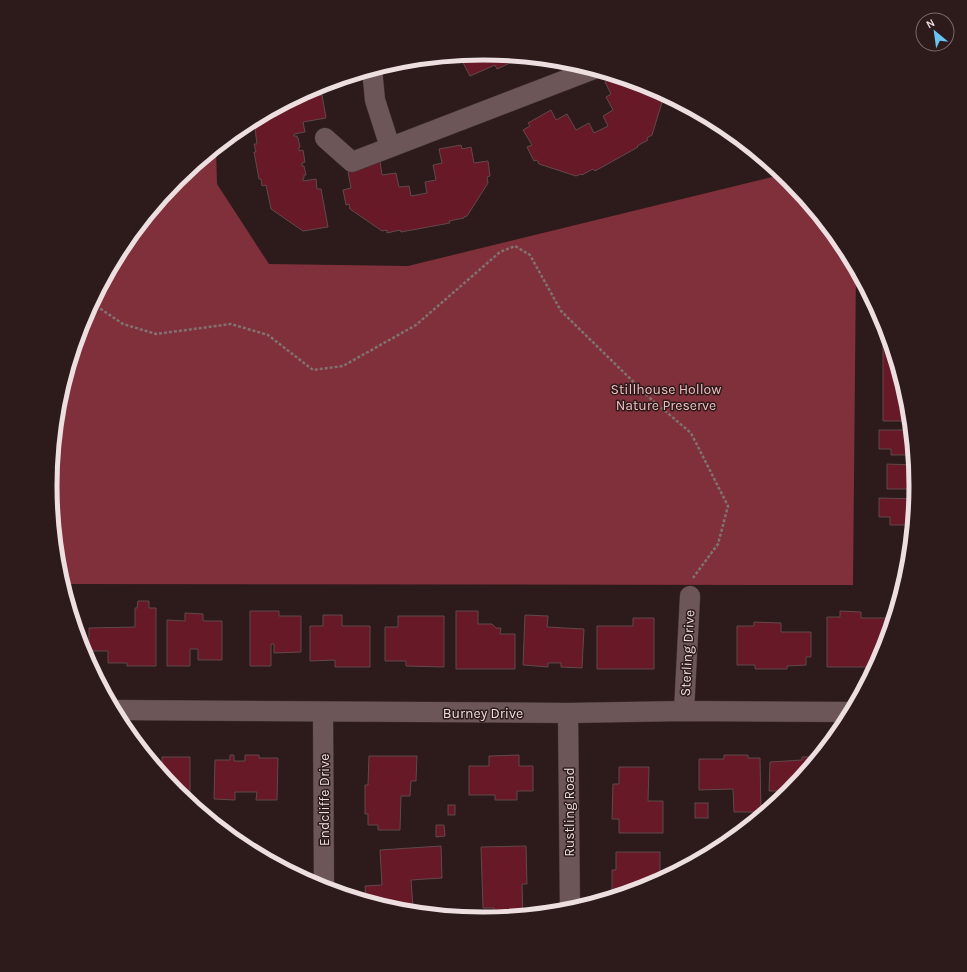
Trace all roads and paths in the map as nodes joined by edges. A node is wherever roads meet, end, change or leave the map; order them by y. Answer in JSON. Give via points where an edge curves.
{"nodes":[{"id":1,"x":586,"y":72,"type":"edge"},
{"id":2,"x":372,"y":74,"type":"edge"},
{"id":3,"x":325,"y":138,"type":"dead end"},
{"id":4,"x":390,"y":147,"type":"junction"},
{"id":5,"x":97,"y":306,"type":"edge"},
{"id":6,"x":690,"y":596,"type":"joint"},
{"id":7,"x":121,"y":710,"type":"edge"},
{"id":8,"x":684,"y":711,"type":"junction"},
{"id":9,"x":324,"y":712,"type":"junction"},
{"id":10,"x":845,"y":712,"type":"edge"},
{"id":11,"x":568,"y":713,"type":"junction"},
{"id":12,"x":324,"y":882,"type":"edge"},
{"id":13,"x":570,"y":903,"type":"edge"}],
"edges":[{"from":1,"to":4,"type":"street"},
{"from":2,"to":4,"type":"street","via":[[375,100]]},
{"from":3,"to":4,"type":"street","via":[[352,162]]},
{"from":5,"to":6,"type":"path","via":[[123,324],[156,334],[231,324],[268,335],[313,370],[344,366],[416,325],[500,252],[515,246],[530,256],[561,311],[651,399],[691,433],[728,506],[718,544],[692,580]]},
{"from":6,"to":8,"type":"street","name":"Sterling Drive"},
{"from":7,"to":9,"type":"street","name":"Burney Drive"},
{"from":8,"to":10,"type":"street","name":"Burney Drive"},
{"from":8,"to":11,"type":"street","name":"Burney Drive"},
{"from":9,"to":11,"type":"street","name":"Burney Drive"},
{"from":9,"to":12,"type":"street","name":"Endcliffe Drive"},
{"from":11,"to":13,"type":"street","name":"Rustling Road"}]}
